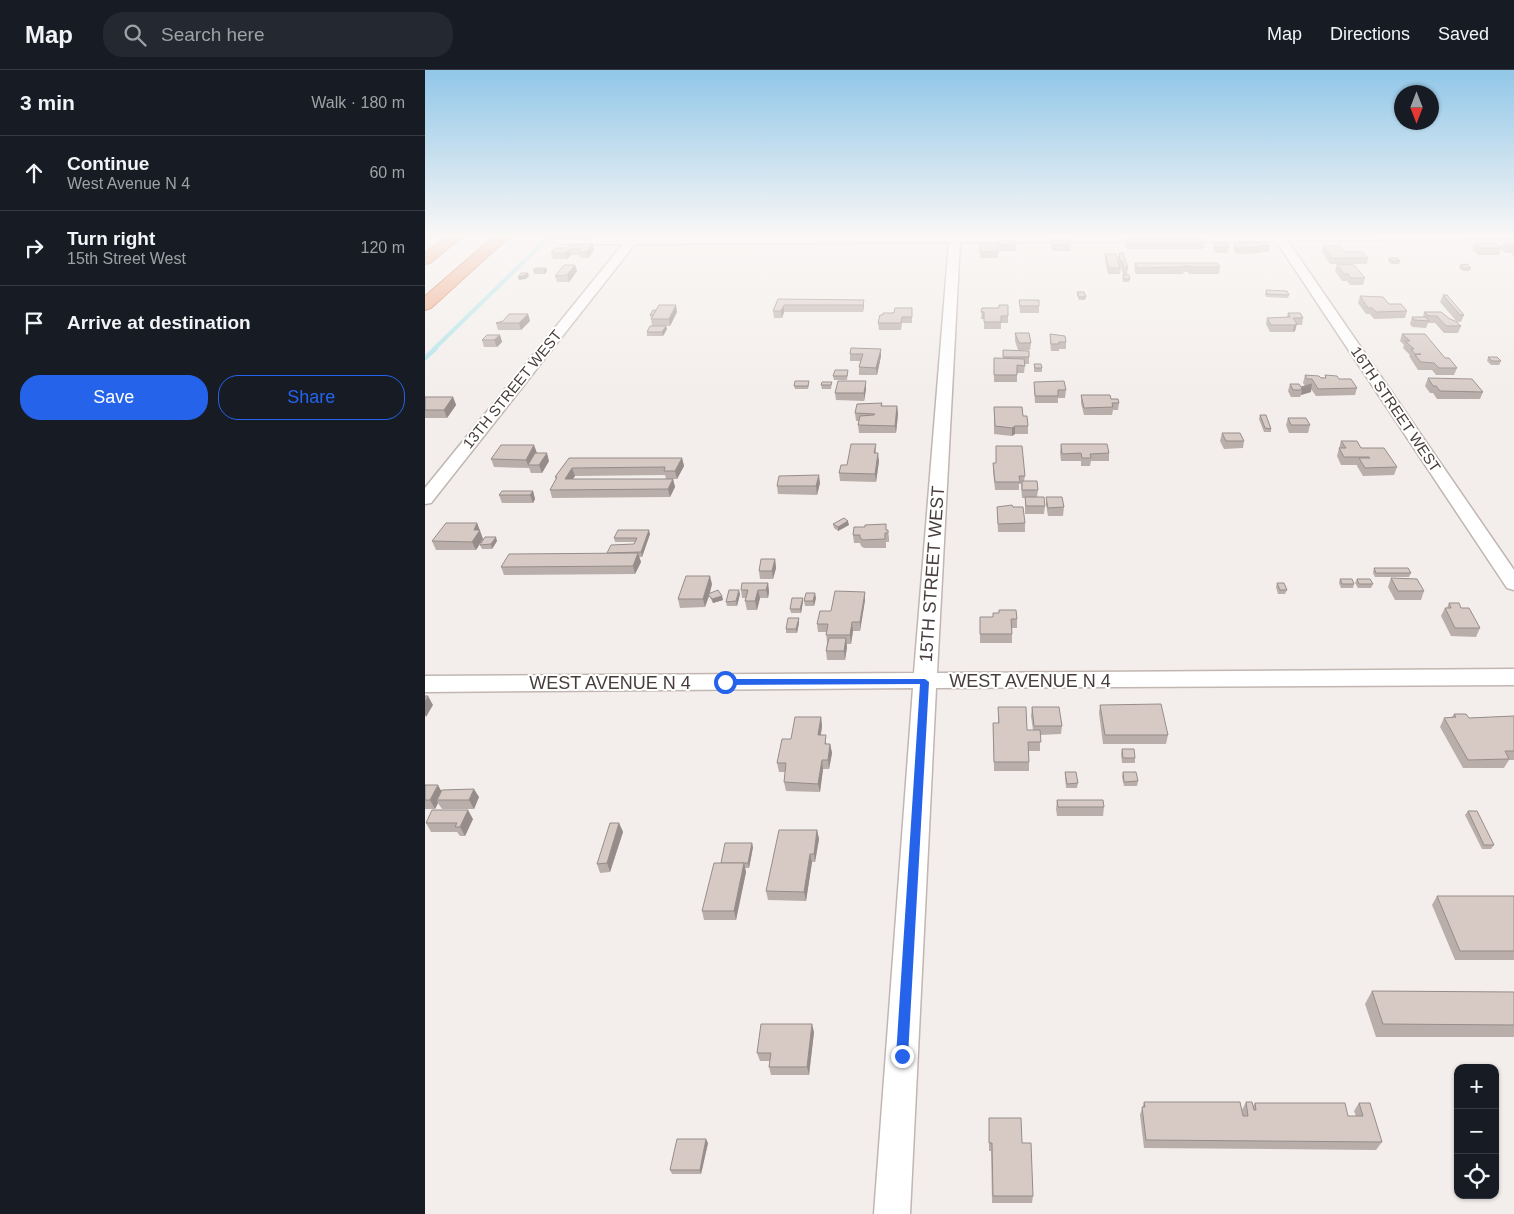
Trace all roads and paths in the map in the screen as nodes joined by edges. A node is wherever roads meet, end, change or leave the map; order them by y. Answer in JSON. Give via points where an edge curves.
{"nodes":[{"id":1,"x":445,"y":287,"type":"edge"},
{"id":2,"x":594,"y":287,"type":"edge"},
{"id":3,"x":952,"y":287,"type":"edge"},
{"id":4,"x":1313,"y":287,"type":"edge"},
{"id":5,"x":425,"y":305,"type":"edge"},
{"id":6,"x":425,"y":499,"type":"edge"},
{"id":7,"x":1514,"y":584,"type":"edge"},
{"id":8,"x":1514,"y":677,"type":"edge"},
{"id":9,"x":925,"y":682,"type":"junction"},
{"id":10,"x":425,"y":684,"type":"edge"},
{"id":11,"x":893,"y":1214,"type":"edge"}],
"edges":[{"from":1,"to":5,"type":"highway"},
{"from":2,"to":6,"type":"street","name":"13TH STREET WEST"},
{"from":3,"to":9,"type":"street","name":"15TH STREET WEST"},
{"from":4,"to":7,"type":"street","name":"16TH STREET WEST"},
{"from":8,"to":9,"type":"street","name":"WEST AVENUE N 4"},
{"from":9,"to":10,"type":"street","name":"WEST AVENUE N 4"},
{"from":9,"to":11,"type":"street","name":"15TH STREET WEST"}]}
